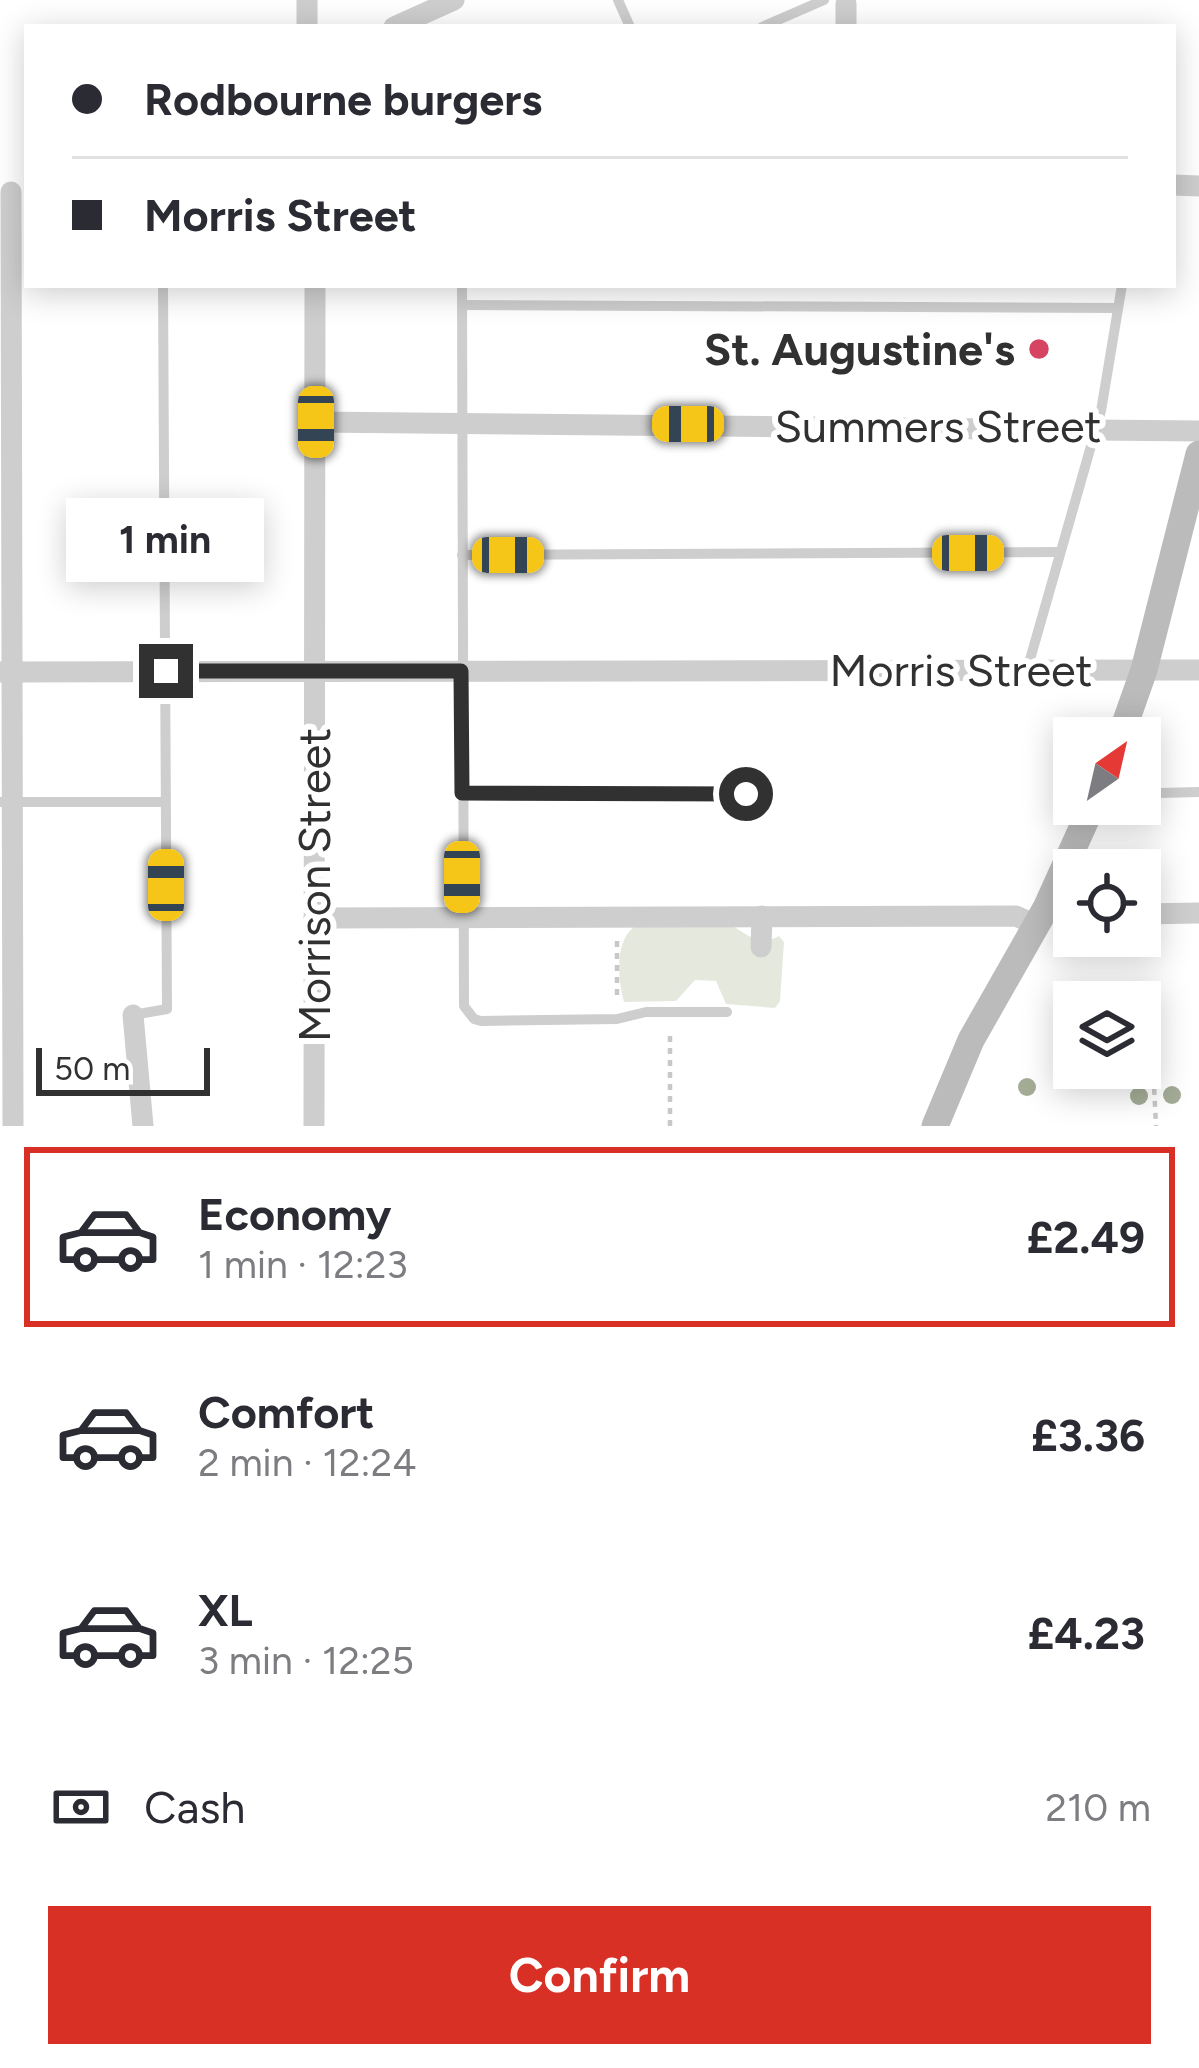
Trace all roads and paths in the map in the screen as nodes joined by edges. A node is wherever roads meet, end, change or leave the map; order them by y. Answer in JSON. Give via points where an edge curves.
{"nodes":[{"id":1,"x":454,"y":0,"type":"edge"},
{"id":2,"x":839,"y":10,"type":"edge"},
{"id":3,"x":401,"y":24,"type":"edge"},
{"id":4,"x":776,"y":24,"type":"edge"},
{"id":5,"x":13,"y":192,"type":"edge"},
{"id":6,"x":163,"y":288,"type":"edge"},
{"id":7,"x":315,"y":288,"type":"edge"},
{"id":8,"x":462,"y":288,"type":"edge"},
{"id":9,"x":1121,"y":288,"type":"edge"},
{"id":10,"x":462,"y":305,"type":"junction"},
{"id":11,"x":1118,"y":308,"type":"junction"},
{"id":12,"x":316,"y":422,"type":"junction"},
{"id":13,"x":461,"y":423,"type":"junction"},
{"id":14,"x":1096,"y":427,"type":"junction"},
{"id":15,"x":1199,"y":430,"type":"edge"},
{"id":16,"x":1199,"y":454,"type":"edge"},
{"id":17,"x":1059,"y":552,"type":"junction"},
{"id":18,"x":462,"y":555,"type":"junction"},
{"id":19,"x":1027,"y":670,"type":"junction"},
{"id":20,"x":1144,"y":670,"type":"junction"},
{"id":21,"x":1199,"y":670,"type":"edge"},
{"id":22,"x":166,"y":671,"type":"junction"},
{"id":23,"x":315,"y":671,"type":"junction"},
{"id":24,"x":473,"y":671,"type":"junction"},
{"id":25,"x":6,"y":672,"type":"edge"},
{"id":26,"x":1127,"y":717,"type":"edge"},
{"id":27,"x":1199,"y":792,"type":"edge"},
{"id":28,"x":462,"y":793,"type":"junction"},
{"id":29,"x":1161,"y":793,"type":"edge"},
{"id":30,"x":746,"y":794,"type":"dead end"},
{"id":31,"x":6,"y":802,"type":"edge"},
{"id":32,"x":165,"y":802,"type":"junction"},
{"id":33,"x":1085,"y":825,"type":"edge"},
{"id":34,"x":1199,"y":913,"type":"edge"},
{"id":35,"x":1161,"y":914,"type":"edge"},
{"id":36,"x":762,"y":916,"type":"junction"},
{"id":37,"x":1052,"y":916,"type":"edge"},
{"id":38,"x":617,"y":917,"type":"junction"},
{"id":39,"x":314,"y":919,"type":"junction"},
{"id":40,"x":473,"y":919,"type":"junction"},
{"id":41,"x":761,"y":947,"type":"dead end"},
{"id":42,"x":6,"y":968,"type":"edge"},
{"id":43,"x":670,"y":1012,"type":"junction"},
{"id":44,"x":727,"y":1012,"type":"dead end"},
{"id":45,"x":133,"y":1015,"type":"joint"},
{"id":46,"x":617,"y":1019,"type":"junction"},
{"id":47,"x":6,"y":1063,"type":"edge"},
{"id":48,"x":1154,"y":1089,"type":"edge"},
{"id":49,"x":13,"y":1126,"type":"edge"},
{"id":50,"x":143,"y":1126,"type":"edge"},
{"id":51,"x":314,"y":1126,"type":"edge"},
{"id":52,"x":670,"y":1126,"type":"edge"},
{"id":53,"x":935,"y":1126,"type":"edge"},
{"id":54,"x":1156,"y":1126,"type":"edge"}],
"edges":[{"from":1,"to":3,"type":"street"},
{"from":2,"to":4,"type":"lane"},
{"from":5,"to":25,"type":"street"},
{"from":6,"to":22,"type":"lane"},
{"from":7,"to":12,"type":"street","name":"Morrison Street"},
{"from":8,"to":10,"type":"lane"},
{"from":9,"to":11,"type":"lane"},
{"from":10,"to":11,"type":"lane"},
{"from":10,"to":13,"type":"lane"},
{"from":11,"to":14,"type":"lane"},
{"from":12,"to":13,"type":"street","name":"Summers Street"},
{"from":12,"to":23,"type":"street","name":"Morrison Street"},
{"from":13,"to":14,"type":"street","name":"Summers Street"},
{"from":13,"to":18,"type":"lane"},
{"from":14,"to":15,"type":"street","name":"Summers Street"},
{"from":14,"to":17,"type":"lane"},
{"from":16,"to":20,"type":"street"},
{"from":17,"to":18,"type":"lane"},
{"from":17,"to":19,"type":"lane"},
{"from":18,"to":24,"type":"lane"},
{"from":19,"to":20,"type":"street","name":"Morris Street"},
{"from":19,"to":24,"type":"street","name":"Morris Street"},
{"from":20,"to":21,"type":"street","name":"Morris Street"},
{"from":20,"to":26,"type":"street"},
{"from":22,"to":23,"type":"street","name":"Morris Street"},
{"from":22,"to":25,"type":"street","name":"Morris Street"},
{"from":22,"to":32,"type":"lane"},
{"from":23,"to":24,"type":"street","name":"Morris Street"},
{"from":23,"to":39,"type":"street","name":"Morrison Street"},
{"from":24,"to":28,"type":"lane"},
{"from":25,"to":31,"type":"street"},
{"from":27,"to":29,"type":"lane"},
{"from":28,"to":30,"type":"lane"},
{"from":28,"to":40,"type":"lane"},
{"from":31,"to":32,"type":"lane"},
{"from":31,"to":42,"type":"street"},
{"from":32,"to":45,"type":"lane","via":[[166,1010]]},
{"from":33,"to":37,"type":"street"},
{"from":34,"to":35,"type":"street"},
{"from":36,"to":37,"type":"street"},
{"from":36,"to":38,"type":"street"},
{"from":36,"to":41,"type":"street"},
{"from":37,"to":53,"type":"street","via":[[971,1040]]},
{"from":38,"to":40,"type":"street"},
{"from":38,"to":46,"type":"path"},
{"from":39,"to":40,"type":"street"},
{"from":39,"to":51,"type":"street","name":"Morrison Street"},
{"from":40,"to":46,"type":"lane","via":[[463,997],[474,1018]]},
{"from":42,"to":47,"type":"street"},
{"from":43,"to":44,"type":"lane"},
{"from":43,"to":46,"type":"lane"},
{"from":43,"to":52,"type":"path"},
{"from":45,"to":50,"type":"street"},
{"from":47,"to":49,"type":"street"},
{"from":48,"to":54,"type":"path"}]}
